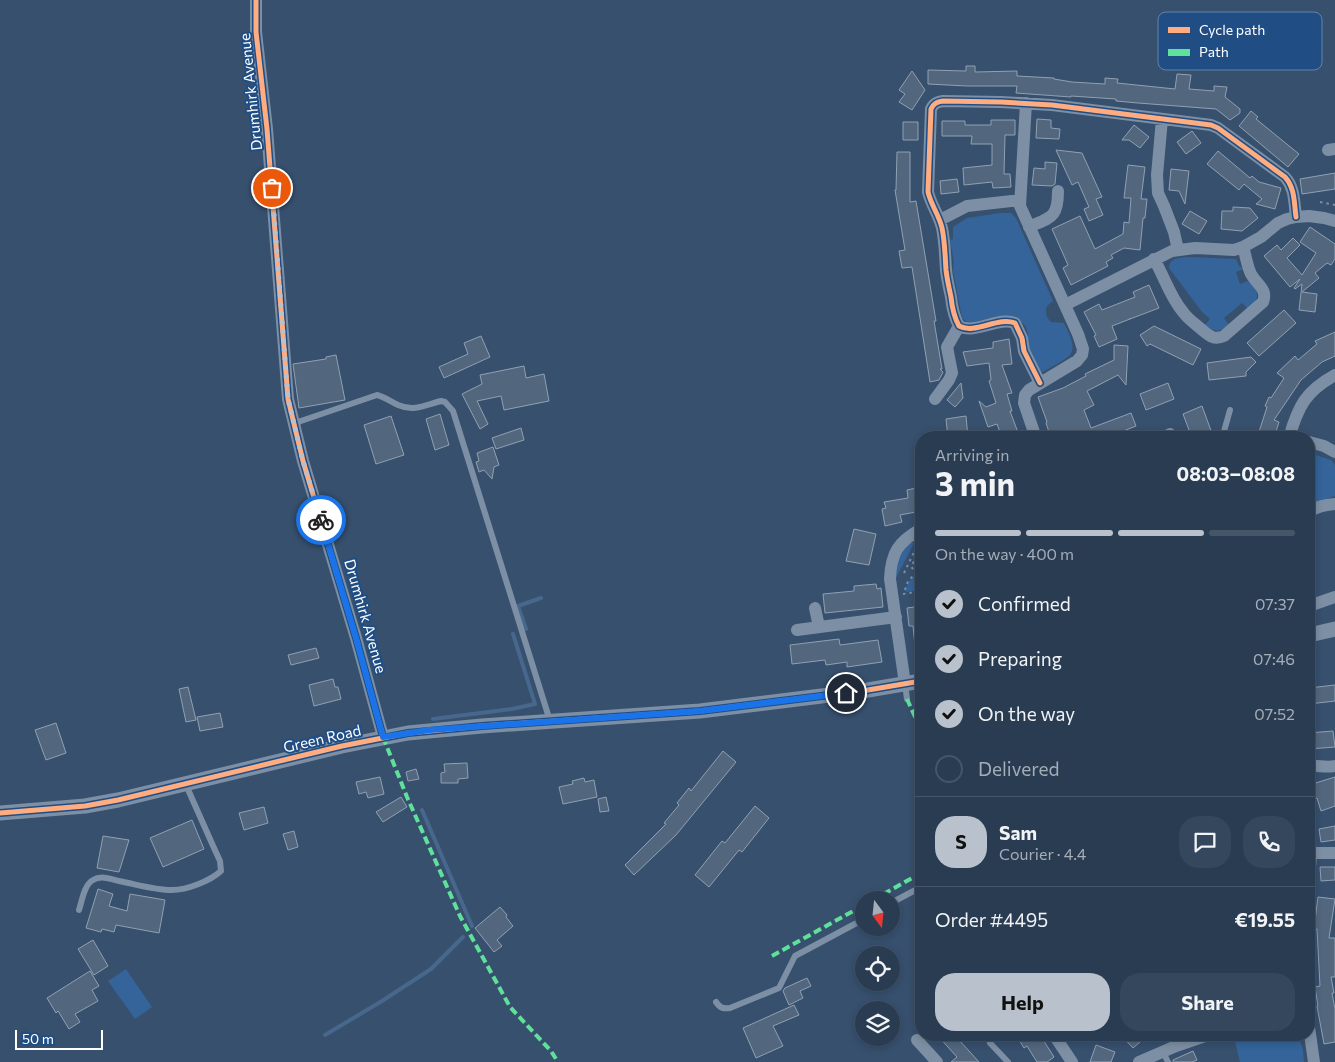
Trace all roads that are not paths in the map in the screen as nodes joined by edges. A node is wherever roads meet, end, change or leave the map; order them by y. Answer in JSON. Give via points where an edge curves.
{"nodes":[{"id":1,"x":256,"y":0,"type":"edge"},
{"id":2,"x":1026,"y":103,"type":"junction"},
{"id":3,"x":1162,"y":119,"type":"junction"},
{"id":4,"x":1058,"y":191,"type":"dead end"},
{"id":5,"x":1020,"y":200,"type":"junction"},
{"id":6,"x":1296,"y":216,"type":"junction"},
{"id":7,"x":940,"y":220,"type":"junction"},
{"id":8,"x":1335,"y":221,"type":"edge"},
{"id":9,"x":1029,"y":227,"type":"junction"},
{"id":10,"x":1243,"y":247,"type":"junction"},
{"id":11,"x":1178,"y":250,"type":"junction"},
{"id":12,"x":1154,"y":259,"type":"junction"},
{"id":13,"x":1065,"y":305,"type":"junction"},
{"id":14,"x":959,"y":326,"type":"junction"},
{"id":15,"x":1335,"y":375,"type":"edge"},
{"id":16,"x":1040,"y":384,"type":"junction"},
{"id":17,"x":935,"y":399,"type":"dead end"},
{"id":18,"x":1230,"y":410,"type":"dead end"},
{"id":19,"x":296,"y":431,"type":"junction"},
{"id":20,"x":1034,"y":431,"type":"edge"},
{"id":21,"x":1224,"y":431,"type":"edge"},
{"id":22,"x":1291,"y":431,"type":"edge"},
{"id":23,"x":1315,"y":444,"type":"edge"},
{"id":24,"x":1335,"y":452,"type":"edge"},
{"id":25,"x":1335,"y":504,"type":"edge"},
{"id":26,"x":1315,"y":509,"type":"edge"},
{"id":27,"x":915,"y":537,"type":"edge"},
{"id":28,"x":1335,"y":597,"type":"edge"},
{"id":29,"x":1315,"y":604,"type":"edge"},
{"id":30,"x":815,"y":608,"type":"dead end"},
{"id":31,"x":896,"y":617,"type":"junction"},
{"id":32,"x":818,"y":627,"type":"junction"},
{"id":33,"x":1335,"y":629,"type":"edge"},
{"id":34,"x":797,"y":630,"type":"dead end"},
{"id":35,"x":1315,"y":634,"type":"edge"},
{"id":36,"x":915,"y":683,"type":"edge"},
{"id":37,"x":905,"y":684,"type":"junction"},
{"id":38,"x":907,"y":699,"type":"dead end"},
{"id":39,"x":551,"y":722,"type":"junction"},
{"id":40,"x":383,"y":737,"type":"junction"},
{"id":41,"x":1315,"y":765,"type":"edge"},
{"id":42,"x":1335,"y":766,"type":"edge"},
{"id":43,"x":185,"y":784,"type":"junction"},
{"id":44,"x":0,"y":813,"type":"edge"},
{"id":45,"x":1315,"y":848,"type":"edge"},
{"id":46,"x":1335,"y":853,"type":"edge"},
{"id":47,"x":915,"y":890,"type":"edge"},
{"id":48,"x":900,"y":898,"type":"edge"},
{"id":49,"x":79,"y":910,"type":"dead end"},
{"id":50,"x":855,"y":923,"type":"edge"},
{"id":51,"x":716,"y":1002,"type":"dead end"},
{"id":52,"x":918,"y":1041,"type":"edge"},
{"id":53,"x":1058,"y":1041,"type":"edge"},
{"id":54,"x":1191,"y":1041,"type":"edge"},
{"id":55,"x":1311,"y":1041,"type":"edge"},
{"id":56,"x":990,"y":1042,"type":"dead end"},
{"id":57,"x":1166,"y":1057,"type":"edge"},
{"id":58,"x":937,"y":1062,"type":"edge"},
{"id":59,"x":1007,"y":1062,"type":"edge"},
{"id":60,"x":1072,"y":1062,"type":"edge"},
{"id":61,"x":1139,"y":1062,"type":"edge"},
{"id":62,"x":1314,"y":1062,"type":"edge"}],
"edges":[{"from":1,"to":19,"type":"street","name":"Drumhirk Avenue","via":[[256,32],[268,139],[288,399]]},
{"from":2,"to":3,"type":"street"},
{"from":2,"to":5,"type":"street"},
{"from":2,"to":7,"type":"street","via":[[943,101],[933,104],[928,192]]},
{"from":3,"to":6,"type":"street","via":[[1218,128],[1285,177],[1293,190]]},
{"from":3,"to":11,"type":"street","via":[[1158,193]]},
{"from":4,"to":9,"type":"street","via":[[1056,211],[1052,217]]},
{"from":5,"to":7,"type":"street","via":[[967,206]]},
{"from":5,"to":9,"type":"street"},
{"from":6,"to":8,"type":"street"},
{"from":6,"to":10,"type":"street","via":[[1278,223]]},
{"from":7,"to":14,"type":"street","via":[[953,311]]},
{"from":9,"to":13,"type":"street"},
{"from":10,"to":11,"type":"street","via":[[1234,250]]},
{"from":10,"to":12,"type":"street","via":[[1252,275],[1265,296],[1263,302],[1224,336],[1214,339],[1184,314]]},
{"from":11,"to":12,"type":"street"},
{"from":12,"to":13,"type":"street"},
{"from":13,"to":16,"type":"street","via":[[1078,334],[1082,355]]},
{"from":14,"to":16,"type":"street","via":[[967,329],[1001,322],[1015,323],[1026,358]]},
{"from":14,"to":17,"type":"street","via":[[947,347],[952,373]]},
{"from":15,"to":22,"type":"street","via":[[1309,393],[1299,408]]},
{"from":16,"to":20,"type":"street","via":[[1025,395],[1024,403]]},
{"from":18,"to":21,"type":"lane"},
{"from":19,"to":39,"type":"lane","via":[[298,422],[377,395],[413,409],[441,401],[453,411]]},
{"from":19,"to":40,"type":"street","name":"Drumhirk Avenue"},
{"from":23,"to":24,"type":"street"},
{"from":25,"to":26,"type":"street"},
{"from":27,"to":31,"type":"street","via":[[900,544],[890,566]]},
{"from":28,"to":29,"type":"street"},
{"from":30,"to":32,"type":"street"},
{"from":31,"to":32,"type":"street"},
{"from":31,"to":37,"type":"street"},
{"from":32,"to":34,"type":"street"},
{"from":33,"to":35,"type":"street"},
{"from":36,"to":37,"type":"street","name":"Green Road"},
{"from":37,"to":38,"type":"lane"},
{"from":37,"to":39,"type":"street","name":"Green Road","via":[[700,711]]},
{"from":39,"to":40,"type":"street","name":"Green Road","via":[[429,730]]},
{"from":40,"to":43,"type":"street","name":"Green Road"},
{"from":41,"to":42,"type":"street"},
{"from":43,"to":44,"type":"street","name":"Green Road","via":[[85,806]]},
{"from":43,"to":49,"type":"lane","via":[[220,861],[221,872],[189,887],[171,890],[103,877],[94,879],[88,884]]},
{"from":45,"to":46,"type":"street"},
{"from":47,"to":48,"type":"lane"},
{"from":50,"to":51,"type":"lane","via":[[795,956],[779,988],[730,1008]]},
{"from":52,"to":58,"type":"street"},
{"from":53,"to":60,"type":"street"},
{"from":54,"to":57,"type":"street","via":[[1176,1046]]},
{"from":55,"to":62,"type":"street"},
{"from":56,"to":59,"type":"lane"},
{"from":57,"to":61,"type":"street"}]}
